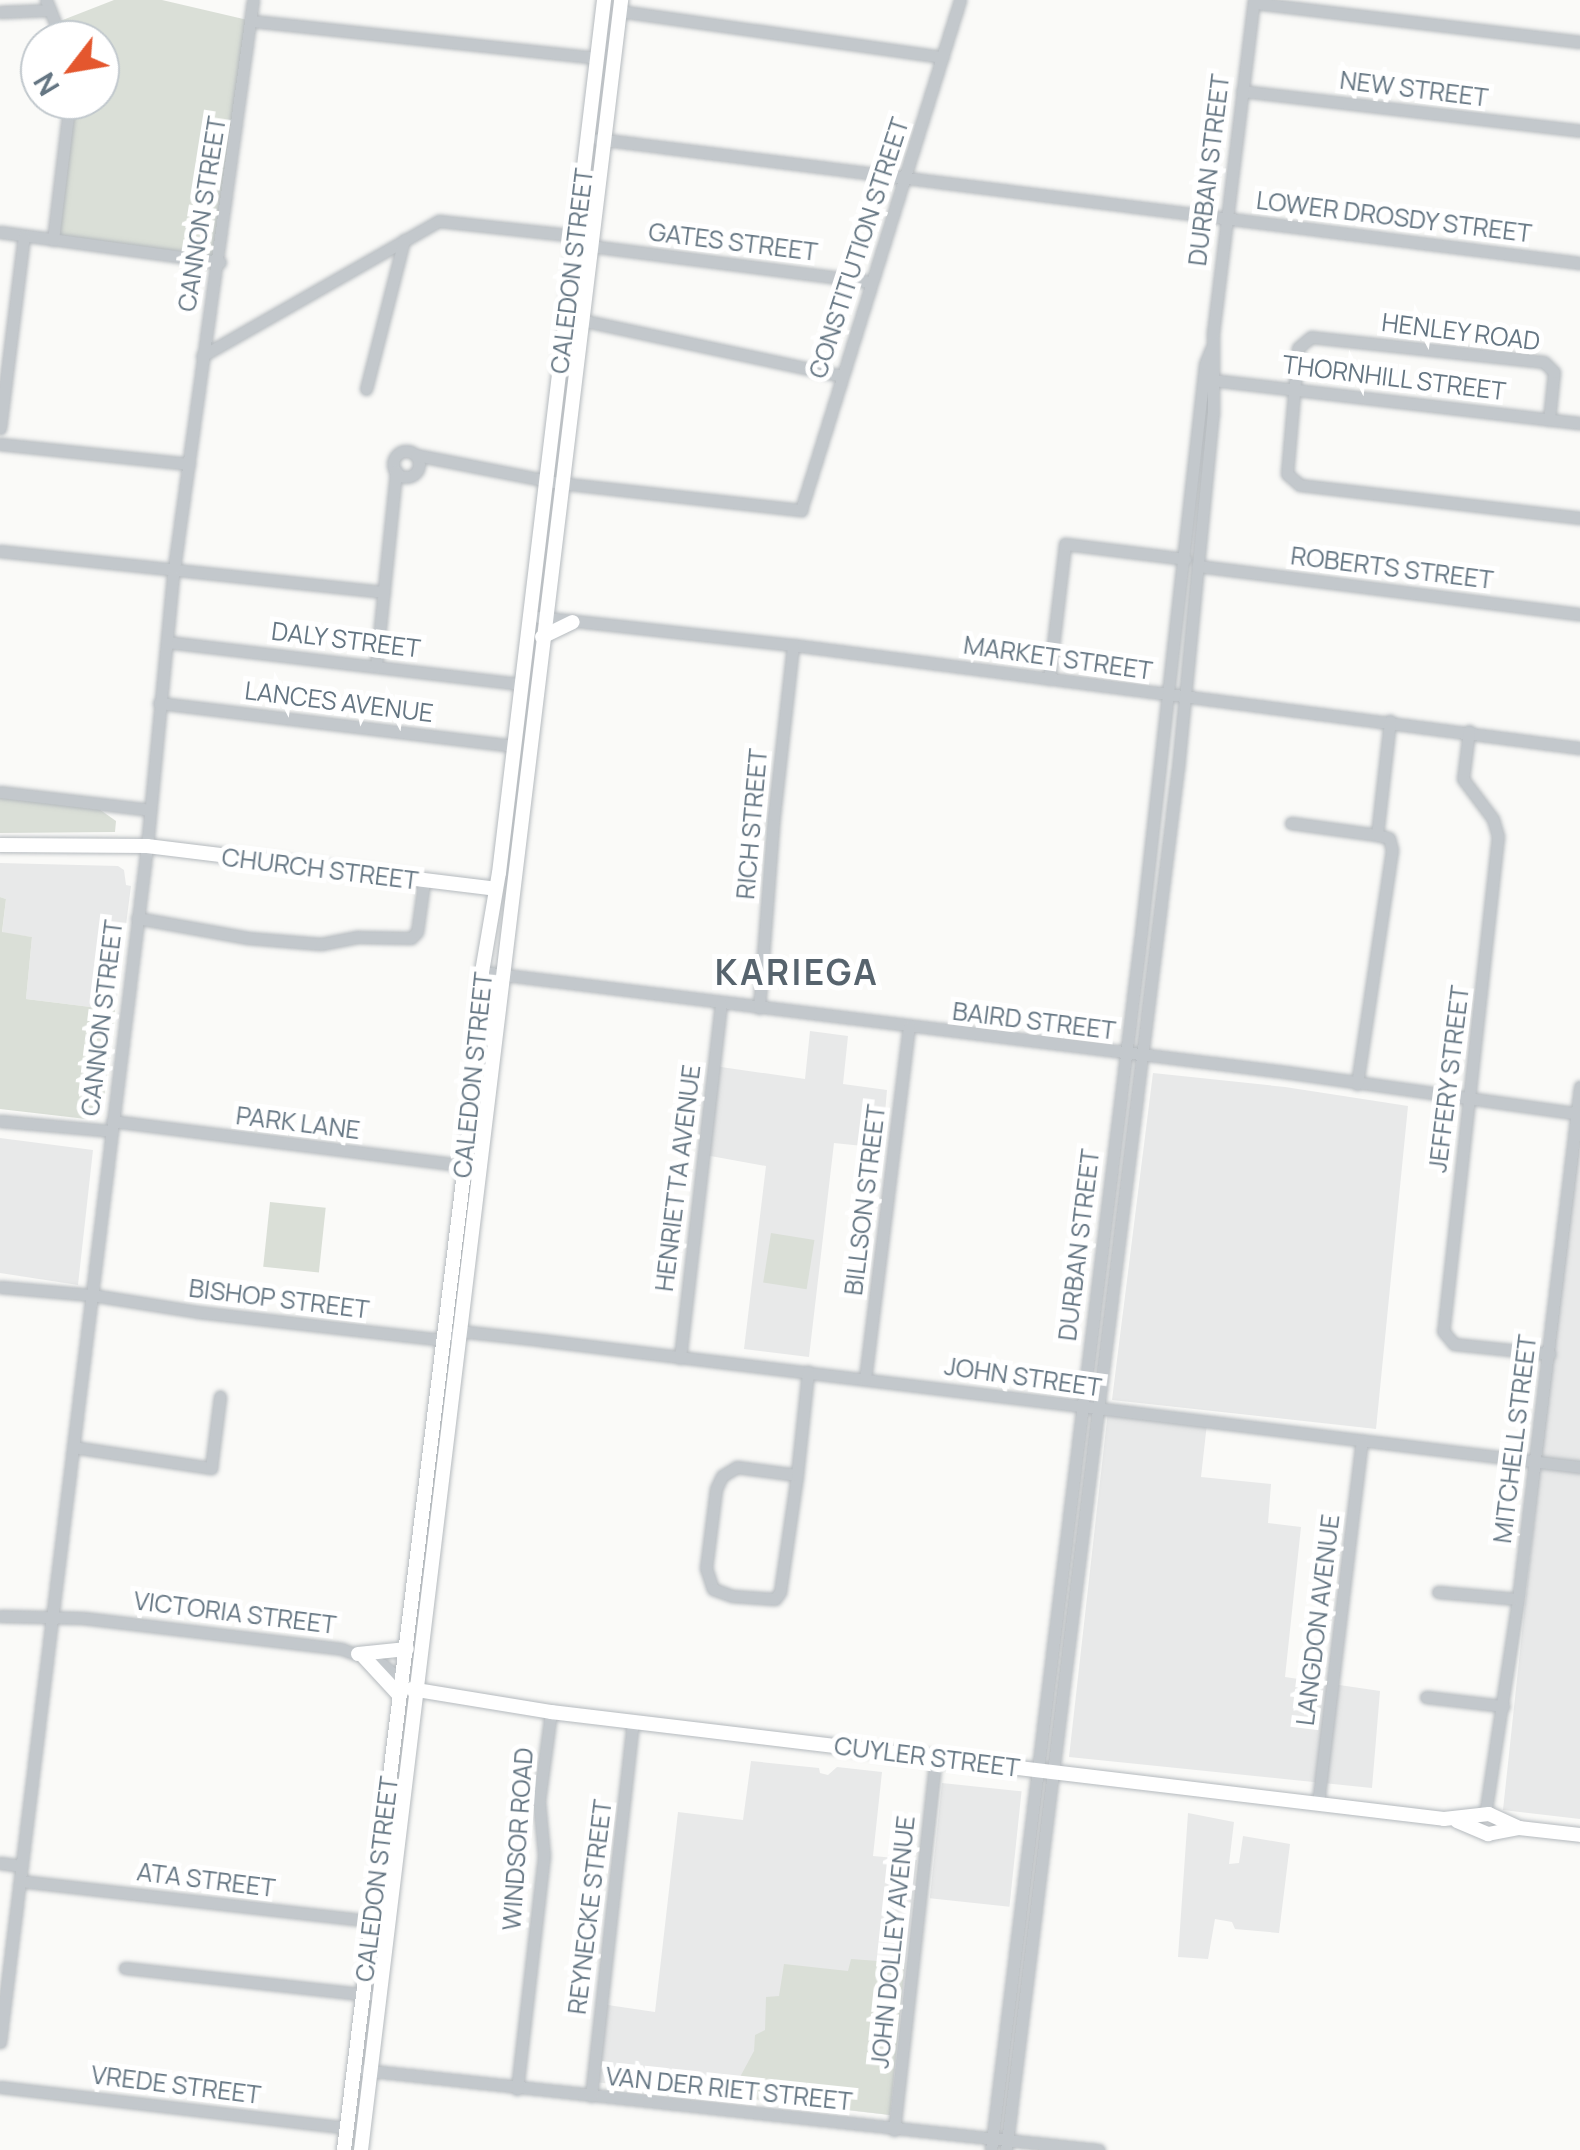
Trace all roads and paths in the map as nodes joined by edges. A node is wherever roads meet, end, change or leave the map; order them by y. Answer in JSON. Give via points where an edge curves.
{"nodes":[{"id":1,"x":254,"y":0,"type":"edge"},
{"id":2,"x":604,"y":0,"type":"edge"},
{"id":3,"x":960,"y":0,"type":"edge"},
{"id":4,"x":1254,"y":2,"type":"edge"},
{"id":5,"x":48,"y":5,"type":"edge"},
{"id":6,"x":620,"y":5,"type":"edge"},
{"id":7,"x":0,"y":12,"type":"edge"},
{"id":8,"x":252,"y":20,"type":"junction"},
{"id":9,"x":1580,"y":42,"type":"edge"},
{"id":10,"x":943,"y":57,"type":"junction"},
{"id":11,"x":597,"y":58,"type":"junction"},
{"id":12,"x":1242,"y":91,"type":"junction"},
{"id":13,"x":68,"y":120,"type":"edge"},
{"id":14,"x":1580,"y":131,"type":"edge"},
{"id":15,"x":597,"y":139,"type":"junction"},
{"id":16,"x":905,"y":177,"type":"junction"},
{"id":17,"x":1228,"y":218,"type":"junction"},
{"id":18,"x":0,"y":232,"type":"edge"},
{"id":19,"x":24,"y":236,"type":"junction"},
{"id":20,"x":577,"y":236,"type":"junction"},
{"id":21,"x":53,"y":240,"type":"junction"},
{"id":22,"x":404,"y":240,"type":"junction"},
{"id":23,"x":590,"y":246,"type":"junction"},
{"id":24,"x":220,"y":262,"type":"junction"},
{"id":25,"x":1580,"y":263,"type":"edge"},
{"id":26,"x":870,"y":282,"type":"junction"},
{"id":27,"x":581,"y":320,"type":"junction"},
{"id":28,"x":202,"y":356,"type":"junction"},
{"id":29,"x":842,"y":376,"type":"junction"},
{"id":30,"x":1209,"y":379,"type":"junction"},
{"id":31,"x":3,"y":380,"type":"edge"},
{"id":32,"x":366,"y":389,"type":"dead end"},
{"id":33,"x":1296,"y":389,"type":"junction"},
{"id":34,"x":1550,"y":420,"type":"junction"},
{"id":35,"x":1580,"y":423,"type":"edge"},
{"id":36,"x":0,"y":428,"type":"edge"},
{"id":37,"x":0,"y":444,"type":"edge"},
{"id":38,"x":416,"y":455,"type":"junction"},
{"id":39,"x":442,"y":460,"type":"junction"},
{"id":40,"x":189,"y":464,"type":"junction"},
{"id":41,"x":407,"y":472,"type":"junction"},
{"id":42,"x":553,"y":481,"type":"junction"},
{"id":43,"x":1580,"y":518,"type":"edge"},
{"id":44,"x":0,"y":551,"type":"edge"},
{"id":45,"x":1185,"y":559,"type":"junction"},
{"id":46,"x":1198,"y":566,"type":"junction"},
{"id":47,"x":174,"y":568,"type":"junction"},
{"id":48,"x":384,"y":592,"type":"junction"},
{"id":49,"x":1580,"y":614,"type":"edge"},
{"id":50,"x":537,"y":617,"type":"junction"},
{"id":51,"x":573,"y":622,"type":"junction"},
{"id":52,"x":542,"y":637,"type":"junction"},
{"id":53,"x":166,"y":642,"type":"junction"},
{"id":54,"x":794,"y":645,"type":"junction"},
{"id":55,"x":376,"y":666,"type":"junction"},
{"id":56,"x":1049,"y":680,"type":"junction"},
{"id":57,"x":521,"y":684,"type":"junction"},
{"id":58,"x":1170,"y":696,"type":"junction"},
{"id":59,"x":1185,"y":698,"type":"junction"},
{"id":60,"x":159,"y":703,"type":"junction"},
{"id":61,"x":1390,"y":720,"type":"junction"},
{"id":62,"x":1469,"y":731,"type":"junction"},
{"id":63,"x":514,"y":746,"type":"junction"},
{"id":64,"x":1580,"y":748,"type":"edge"},
{"id":65,"x":0,"y":792,"type":"edge"},
{"id":66,"x":150,"y":810,"type":"junction"},
{"id":67,"x":1291,"y":823,"type":"dead end"},
{"id":68,"x":1378,"y":835,"type":"junction"},
{"id":69,"x":0,"y":846,"type":"edge"},
{"id":70,"x":147,"y":846,"type":"junction"},
{"id":71,"x":514,"y":874,"type":"junction"},
{"id":72,"x":424,"y":882,"type":"junction"},
{"id":73,"x":494,"y":889,"type":"junction"},
{"id":74,"x":510,"y":908,"type":"junction"},
{"id":75,"x":137,"y":918,"type":"junction"},
{"id":76,"x":482,"y":972,"type":"junction"},
{"id":77,"x":502,"y":974,"type":"junction"},
{"id":78,"x":721,"y":1003,"type":"junction"},
{"id":79,"x":759,"y":1008,"type":"junction"},
{"id":80,"x":910,"y":1027,"type":"junction"},
{"id":81,"x":1124,"y":1055,"type":"junction"},
{"id":82,"x":1142,"y":1057,"type":"junction"},
{"id":83,"x":1357,"y":1084,"type":"junction"},
{"id":84,"x":1580,"y":1086,"type":"edge"},
{"id":85,"x":1468,"y":1098,"type":"junction"},
{"id":86,"x":1578,"y":1114,"type":"edge"},
{"id":87,"x":0,"y":1121,"type":"edge"},
{"id":88,"x":112,"y":1126,"type":"junction"},
{"id":89,"x":472,"y":1166,"type":"junction"},
{"id":90,"x":0,"y":1287,"type":"edge"},
{"id":91,"x":92,"y":1295,"type":"junction"},
{"id":92,"x":459,"y":1331,"type":"junction"},
{"id":93,"x":442,"y":1340,"type":"junction"},
{"id":94,"x":1548,"y":1354,"type":"junction"},
{"id":95,"x":680,"y":1358,"type":"junction"},
{"id":96,"x":808,"y":1372,"type":"junction"},
{"id":97,"x":865,"y":1379,"type":"junction"},
{"id":98,"x":220,"y":1396,"type":"dead end"},
{"id":99,"x":1082,"y":1405,"type":"junction"},
{"id":100,"x":1099,"y":1409,"type":"junction"},
{"id":101,"x":1362,"y":1441,"type":"junction"},
{"id":102,"x":73,"y":1447,"type":"junction"},
{"id":103,"x":1536,"y":1461,"type":"junction"},
{"id":104,"x":1580,"y":1467,"type":"edge"},
{"id":105,"x":797,"y":1475,"type":"junction"},
{"id":106,"x":1438,"y":1592,"type":"dead end"},
{"id":107,"x":1518,"y":1599,"type":"junction"},
{"id":108,"x":0,"y":1616,"type":"edge"},
{"id":109,"x":52,"y":1616,"type":"junction"},
{"id":110,"x":407,"y":1649,"type":"junction"},
{"id":111,"x":361,"y":1655,"type":"junction"},
{"id":112,"x":406,"y":1690,"type":"junction"},
{"id":113,"x":1426,"y":1698,"type":"dead end"},
{"id":114,"x":1502,"y":1706,"type":"junction"},
{"id":115,"x":551,"y":1712,"type":"junction"},
{"id":116,"x":633,"y":1722,"type":"junction"},
{"id":117,"x":936,"y":1758,"type":"junction"},
{"id":118,"x":1046,"y":1772,"type":"junction"},
{"id":119,"x":1318,"y":1804,"type":"junction"},
{"id":120,"x":1489,"y":1822,"type":"junction"},
{"id":121,"x":1580,"y":1835,"type":"edge"},
{"id":122,"x":0,"y":1863,"type":"edge"},
{"id":123,"x":22,"y":1866,"type":"junction"},
{"id":124,"x":20,"y":1881,"type":"junction"},
{"id":125,"x":370,"y":1922,"type":"junction"},
{"id":126,"x":388,"y":1923,"type":"junction"},
{"id":127,"x":125,"y":1968,"type":"dead end"},
{"id":128,"x":371,"y":1995,"type":"junction"},
{"id":129,"x":0,"y":2042,"type":"edge"},
{"id":130,"x":354,"y":2069,"type":"junction"},
{"id":131,"x":370,"y":2072,"type":"junction"},
{"id":132,"x":0,"y":2087,"type":"edge"},
{"id":133,"x":517,"y":2089,"type":"junction"},
{"id":134,"x":590,"y":2096,"type":"junction"},
{"id":135,"x":347,"y":2128,"type":"junction"},
{"id":136,"x":894,"y":2130,"type":"junction"},
{"id":137,"x":991,"y":2144,"type":"edge"},
{"id":138,"x":1006,"y":2144,"type":"edge"},
{"id":139,"x":344,"y":2150,"type":"edge"},
{"id":140,"x":361,"y":2150,"type":"edge"},
{"id":141,"x":1099,"y":2150,"type":"edge"}],
"edges":[{"from":1,"to":8,"type":"street","name":"CANNON STREET"},
{"from":2,"to":11,"type":"main road","name":"CALEDON STREET"},
{"from":3,"to":10,"type":"street","name":"CONSTITUTION STREET"},
{"from":4,"to":9,"type":"street"},
{"from":4,"to":12,"type":"street","name":"DURBAN STREET"},
{"from":5,"to":7,"type":"street"},
{"from":6,"to":10,"type":"street"},
{"from":6,"to":15,"type":"main road","name":"CALEDON STREET"},
{"from":8,"to":11,"type":"street"},
{"from":8,"to":24,"type":"street","name":"CANNON STREET"},
{"from":10,"to":16,"type":"street","name":"CONSTITUTION STREET"},
{"from":11,"to":15,"type":"main road","name":"CALEDON STREET"},
{"from":12,"to":14,"type":"street","name":"NEW STREET"},
{"from":12,"to":17,"type":"street","name":"DURBAN STREET"},
{"from":13,"to":21,"type":"street"},
{"from":15,"to":16,"type":"street","name":"LOWER DROSDY STREET"},
{"from":15,"to":20,"type":"main road","name":"CALEDON STREET"},
{"from":15,"to":23,"type":"main road","name":"CALEDON STREET"},
{"from":16,"to":17,"type":"street","name":"LOWER DROSDY STREET"},
{"from":16,"to":26,"type":"street","name":"CONSTITUTION STREET"},
{"from":17,"to":25,"type":"street","name":"LOWER DROSDY STREET"},
{"from":17,"to":30,"type":"street","name":"DURBAN STREET"},
{"from":18,"to":19,"type":"street"},
{"from":19,"to":21,"type":"street"},
{"from":19,"to":31,"type":"street"},
{"from":20,"to":22,"type":"street","via":[[442,221]]},
{"from":20,"to":23,"type":"street"},
{"from":20,"to":42,"type":"main road","name":"CALEDON STREET"},
{"from":21,"to":24,"type":"street"},
{"from":22,"to":28,"type":"street"},
{"from":22,"to":32,"type":"street"},
{"from":23,"to":26,"type":"street","name":"GATES STREET"},
{"from":23,"to":27,"type":"main road","name":"CALEDON STREET"},
{"from":24,"to":28,"type":"street","name":"CANNON STREET"},
{"from":26,"to":29,"type":"street","name":"CONSTITUTION STREET"},
{"from":27,"to":29,"type":"street"},
{"from":27,"to":42,"type":"main road","name":"CALEDON STREET"},
{"from":28,"to":40,"type":"street","name":"CANNON STREET"},
{"from":29,"to":42,"type":"street","name":"CONSTITUTION STREET","via":[[801,510]]},
{"from":30,"to":33,"type":"street","name":"THORNHILL STREET"},
{"from":30,"to":45,"type":"street","name":"DURBAN STREET"},
{"from":30,"to":46,"type":"street","name":"DURBAN STREET"},
{"from":31,"to":36,"type":"street"},
{"from":33,"to":34,"type":"street","name":"THORNHILL STREET"},
{"from":33,"to":34,"type":"street","name":"HENLEY ROAD","via":[[1298,348],[1311,336],[1544,362],[1554,372]]},
{"from":33,"to":43,"type":"street","via":[[1287,471],[1300,486]]},
{"from":34,"to":35,"type":"street","name":"THORNHILL STREET"},
{"from":37,"to":40,"type":"street"},
{"from":38,"to":39,"type":"street"},
{"from":38,"to":41,"type":"street"},
{"from":38,"to":41,"type":"street","via":[[399,453],[394,461]]},
{"from":39,"to":41,"type":"street"},
{"from":39,"to":42,"type":"street"},
{"from":40,"to":47,"type":"street","name":"CANNON STREET"},
{"from":41,"to":48,"type":"street","via":[[396,495]]},
{"from":42,"to":50,"type":"main road","name":"CALEDON STREET"},
{"from":44,"to":47,"type":"street"},
{"from":45,"to":56,"type":"street","via":[[1065,544]]},
{"from":45,"to":58,"type":"street","name":"DURBAN STREET"},
{"from":46,"to":49,"type":"street","name":"ROBERTS STREET"},
{"from":46,"to":59,"type":"street","name":"DURBAN STREET"},
{"from":47,"to":48,"type":"street"},
{"from":47,"to":53,"type":"street","name":"CANNON STREET"},
{"from":48,"to":55,"type":"street"},
{"from":50,"to":51,"type":"street","name":"MARKET STREET"},
{"from":50,"to":52,"type":"main road","name":"CALEDON STREET"},
{"from":50,"to":57,"type":"main road","name":"CALEDON STREET"},
{"from":51,"to":52,"type":"main road"},
{"from":51,"to":54,"type":"street","name":"MARKET STREET"},
{"from":52,"to":71,"type":"main road","name":"CALEDON STREET"},
{"from":53,"to":55,"type":"street","name":"DALY STREET"},
{"from":53,"to":60,"type":"street","name":"CANNON STREET"},
{"from":54,"to":56,"type":"street","name":"MARKET STREET"},
{"from":54,"to":79,"type":"street","name":"RICH STREET"},
{"from":55,"to":57,"type":"street","name":"DALY STREET"},
{"from":56,"to":58,"type":"street","name":"MARKET STREET"},
{"from":57,"to":63,"type":"main road","name":"CALEDON STREET"},
{"from":58,"to":59,"type":"street","name":"MARKET STREET"},
{"from":58,"to":81,"type":"street","name":"DURBAN STREET"},
{"from":59,"to":61,"type":"street","name":"MARKET STREET"},
{"from":59,"to":82,"type":"street","name":"DURBAN STREET"},
{"from":60,"to":63,"type":"street","name":"LANCES AVENUE"},
{"from":60,"to":66,"type":"street","name":"CANNON STREET"},
{"from":61,"to":62,"type":"street","name":"MARKET STREET"},
{"from":61,"to":68,"type":"street"},
{"from":62,"to":64,"type":"street","name":"MARKET STREET"},
{"from":62,"to":85,"type":"street","name":"JEFFERY STREET","via":[[1462,777],[1498,836]]},
{"from":63,"to":73,"type":"main road","name":"CALEDON STREET"},
{"from":65,"to":66,"type":"street"},
{"from":66,"to":70,"type":"street","name":"CANNON STREET"},
{"from":67,"to":68,"type":"street"},
{"from":68,"to":83,"type":"street","via":[[1393,845]]},
{"from":69,"to":70,"type":"main road","name":"CHURCH STREET"},
{"from":70,"to":72,"type":"main road","name":"CHURCH STREET"},
{"from":70,"to":75,"type":"street","name":"CANNON STREET"},
{"from":71,"to":73,"type":"main road"},
{"from":71,"to":74,"type":"main road","name":"CALEDON STREET"},
{"from":72,"to":73,"type":"main road","name":"CHURCH STREET"},
{"from":72,"to":75,"type":"street","via":[[418,932],[411,938],[321,944]]},
{"from":73,"to":74,"type":"main road"},
{"from":73,"to":76,"type":"main road","name":"CALEDON STREET"},
{"from":74,"to":77,"type":"main road","name":"CALEDON STREET"},
{"from":75,"to":88,"type":"street","name":"CANNON STREET"},
{"from":76,"to":77,"type":"street","name":"BAIRD STREET"},
{"from":76,"to":89,"type":"main road","name":"CALEDON STREET"},
{"from":77,"to":78,"type":"street","name":"BAIRD STREET"},
{"from":77,"to":89,"type":"main road","name":"CALEDON STREET"},
{"from":78,"to":79,"type":"street","name":"BAIRD STREET"},
{"from":78,"to":95,"type":"street","name":"HENRIETTA AVENUE"},
{"from":79,"to":80,"type":"street","name":"BAIRD STREET"},
{"from":80,"to":81,"type":"street","name":"BAIRD STREET"},
{"from":80,"to":97,"type":"street","name":"BILLSON STREET"},
{"from":81,"to":82,"type":"street","name":"BAIRD STREET"},
{"from":81,"to":99,"type":"street","name":"DURBAN STREET"},
{"from":82,"to":83,"type":"street","name":"BAIRD STREET"},
{"from":82,"to":100,"type":"street","name":"DURBAN STREET"},
{"from":83,"to":85,"type":"street","name":"BAIRD STREET"},
{"from":84,"to":86,"type":"street","name":"MITCHELL STREET"},
{"from":85,"to":86,"type":"street","name":"BAIRD STREET"},
{"from":85,"to":94,"type":"street","name":"JEFFERY STREET","via":[[1443,1334],[1454,1344]]},
{"from":86,"to":94,"type":"street","name":"MITCHELL STREET"},
{"from":87,"to":88,"type":"street","name":"PARK LANE"},
{"from":88,"to":89,"type":"street","name":"PARK LANE"},
{"from":88,"to":91,"type":"street","name":"CANNON STREET"},
{"from":89,"to":92,"type":"main road","name":"CALEDON STREET"},
{"from":89,"to":93,"type":"main road","name":"CALEDON STREET"},
{"from":90,"to":91,"type":"street","name":"BISHOP STREET"},
{"from":91,"to":93,"type":"street","name":"BISHOP STREET"},
{"from":91,"to":102,"type":"street","name":"CANNON STREET"},
{"from":92,"to":93,"type":"street"},
{"from":92,"to":95,"type":"street","name":"JOHN STREET"},
{"from":92,"to":112,"type":"main road","name":"CALEDON STREET"},
{"from":93,"to":110,"type":"main road","name":"CALEDON STREET"},
{"from":94,"to":103,"type":"street","name":"MITCHELL STREET"},
{"from":95,"to":96,"type":"street","name":"JOHN STREET"},
{"from":96,"to":97,"type":"street","name":"JOHN STREET"},
{"from":96,"to":105,"type":"street"},
{"from":97,"to":99,"type":"street","name":"JOHN STREET"},
{"from":98,"to":102,"type":"street","via":[[211,1468]]},
{"from":99,"to":100,"type":"street","name":"JOHN STREET"},
{"from":99,"to":118,"type":"street","name":"DURBAN STREET"},
{"from":100,"to":101,"type":"street","name":"JOHN STREET"},
{"from":100,"to":118,"type":"street","name":"DURBAN STREET"},
{"from":101,"to":103,"type":"street","name":"JOHN STREET"},
{"from":101,"to":119,"type":"street","name":"LANGDON AVENUE"},
{"from":102,"to":109,"type":"street","name":"CANNON STREET"},
{"from":103,"to":104,"type":"street","name":"JOHN STREET"},
{"from":103,"to":107,"type":"street","name":"MITCHELL STREET"},
{"from":105,"to":105,"type":"street","via":[[737,1468],[722,1476],[706,1568],[713,1589],[740,1597],[779,1595]]},
{"from":106,"to":107,"type":"street"},
{"from":107,"to":114,"type":"street","name":"MITCHELL STREET"},
{"from":108,"to":109,"type":"street","name":"VICTORIA STREET"},
{"from":109,"to":111,"type":"street","name":"VICTORIA STREET"},
{"from":109,"to":123,"type":"street","name":"CANNON STREET"},
{"from":110,"to":111,"type":"main road"},
{"from":110,"to":112,"type":"main road","name":"CALEDON STREET"},
{"from":111,"to":112,"type":"main road"},
{"from":112,"to":115,"type":"main road","name":"CUYLER STREET"},
{"from":112,"to":125,"type":"main road","name":"CALEDON STREET"},
{"from":112,"to":126,"type":"main road","name":"CALEDON STREET"},
{"from":113,"to":114,"type":"street"},
{"from":114,"to":120,"type":"street","name":"MITCHELL STREET"},
{"from":115,"to":116,"type":"main road","name":"CUYLER STREET"},
{"from":115,"to":133,"type":"street","name":"WINDSOR ROAD","via":[[539,1802],[544,1856]]},
{"from":116,"to":117,"type":"main road","name":"CUYLER STREET"},
{"from":116,"to":134,"type":"street","name":"REYNECKE STREET"},
{"from":117,"to":118,"type":"main road","name":"CUYLER STREET"},
{"from":117,"to":136,"type":"street","name":"JOHN DOLLEY AVENUE"},
{"from":118,"to":119,"type":"main road","name":"CUYLER STREET"},
{"from":118,"to":137,"type":"street","name":"DURBAN STREET"},
{"from":118,"to":138,"type":"street","name":"DURBAN STREET"},
{"from":119,"to":120,"type":"main road","name":"CUYLER STREET"},
{"from":120,"to":121,"type":"main road","name":"CUYLER STREET"},
{"from":122,"to":123,"type":"street"},
{"from":123,"to":124,"type":"street","name":"CANNON STREET"},
{"from":124,"to":125,"type":"street","name":"ATA STREET"},
{"from":124,"to":129,"type":"street","name":"CANNON STREET"},
{"from":125,"to":126,"type":"street","name":"ATA STREET"},
{"from":125,"to":128,"type":"main road","name":"CALEDON STREET"},
{"from":126,"to":128,"type":"main road","name":"CALEDON STREET"},
{"from":127,"to":128,"type":"street"},
{"from":128,"to":130,"type":"main road","name":"CALEDON STREET"},
{"from":128,"to":131,"type":"main road","name":"CALEDON STREET"},
{"from":130,"to":131,"type":"street","name":"VAN DER RIET STREET"},
{"from":130,"to":135,"type":"main road","name":"CALEDON STREET"},
{"from":131,"to":133,"type":"street","name":"VAN DER RIET STREET"},
{"from":131,"to":140,"type":"main road","name":"CALEDON STREET"},
{"from":132,"to":135,"type":"street","name":"VREDE STREET"},
{"from":133,"to":134,"type":"street","name":"VAN DER RIET STREET"},
{"from":134,"to":136,"type":"street","name":"VAN DER RIET STREET"},
{"from":135,"to":139,"type":"main road","name":"CALEDON STREET"},
{"from":136,"to":137,"type":"street","name":"VAN DER RIET STREET"},
{"from":137,"to":138,"type":"street","name":"VAN DER RIET STREET"},
{"from":138,"to":141,"type":"street","name":"VAN DER RIET STREET"}]}
